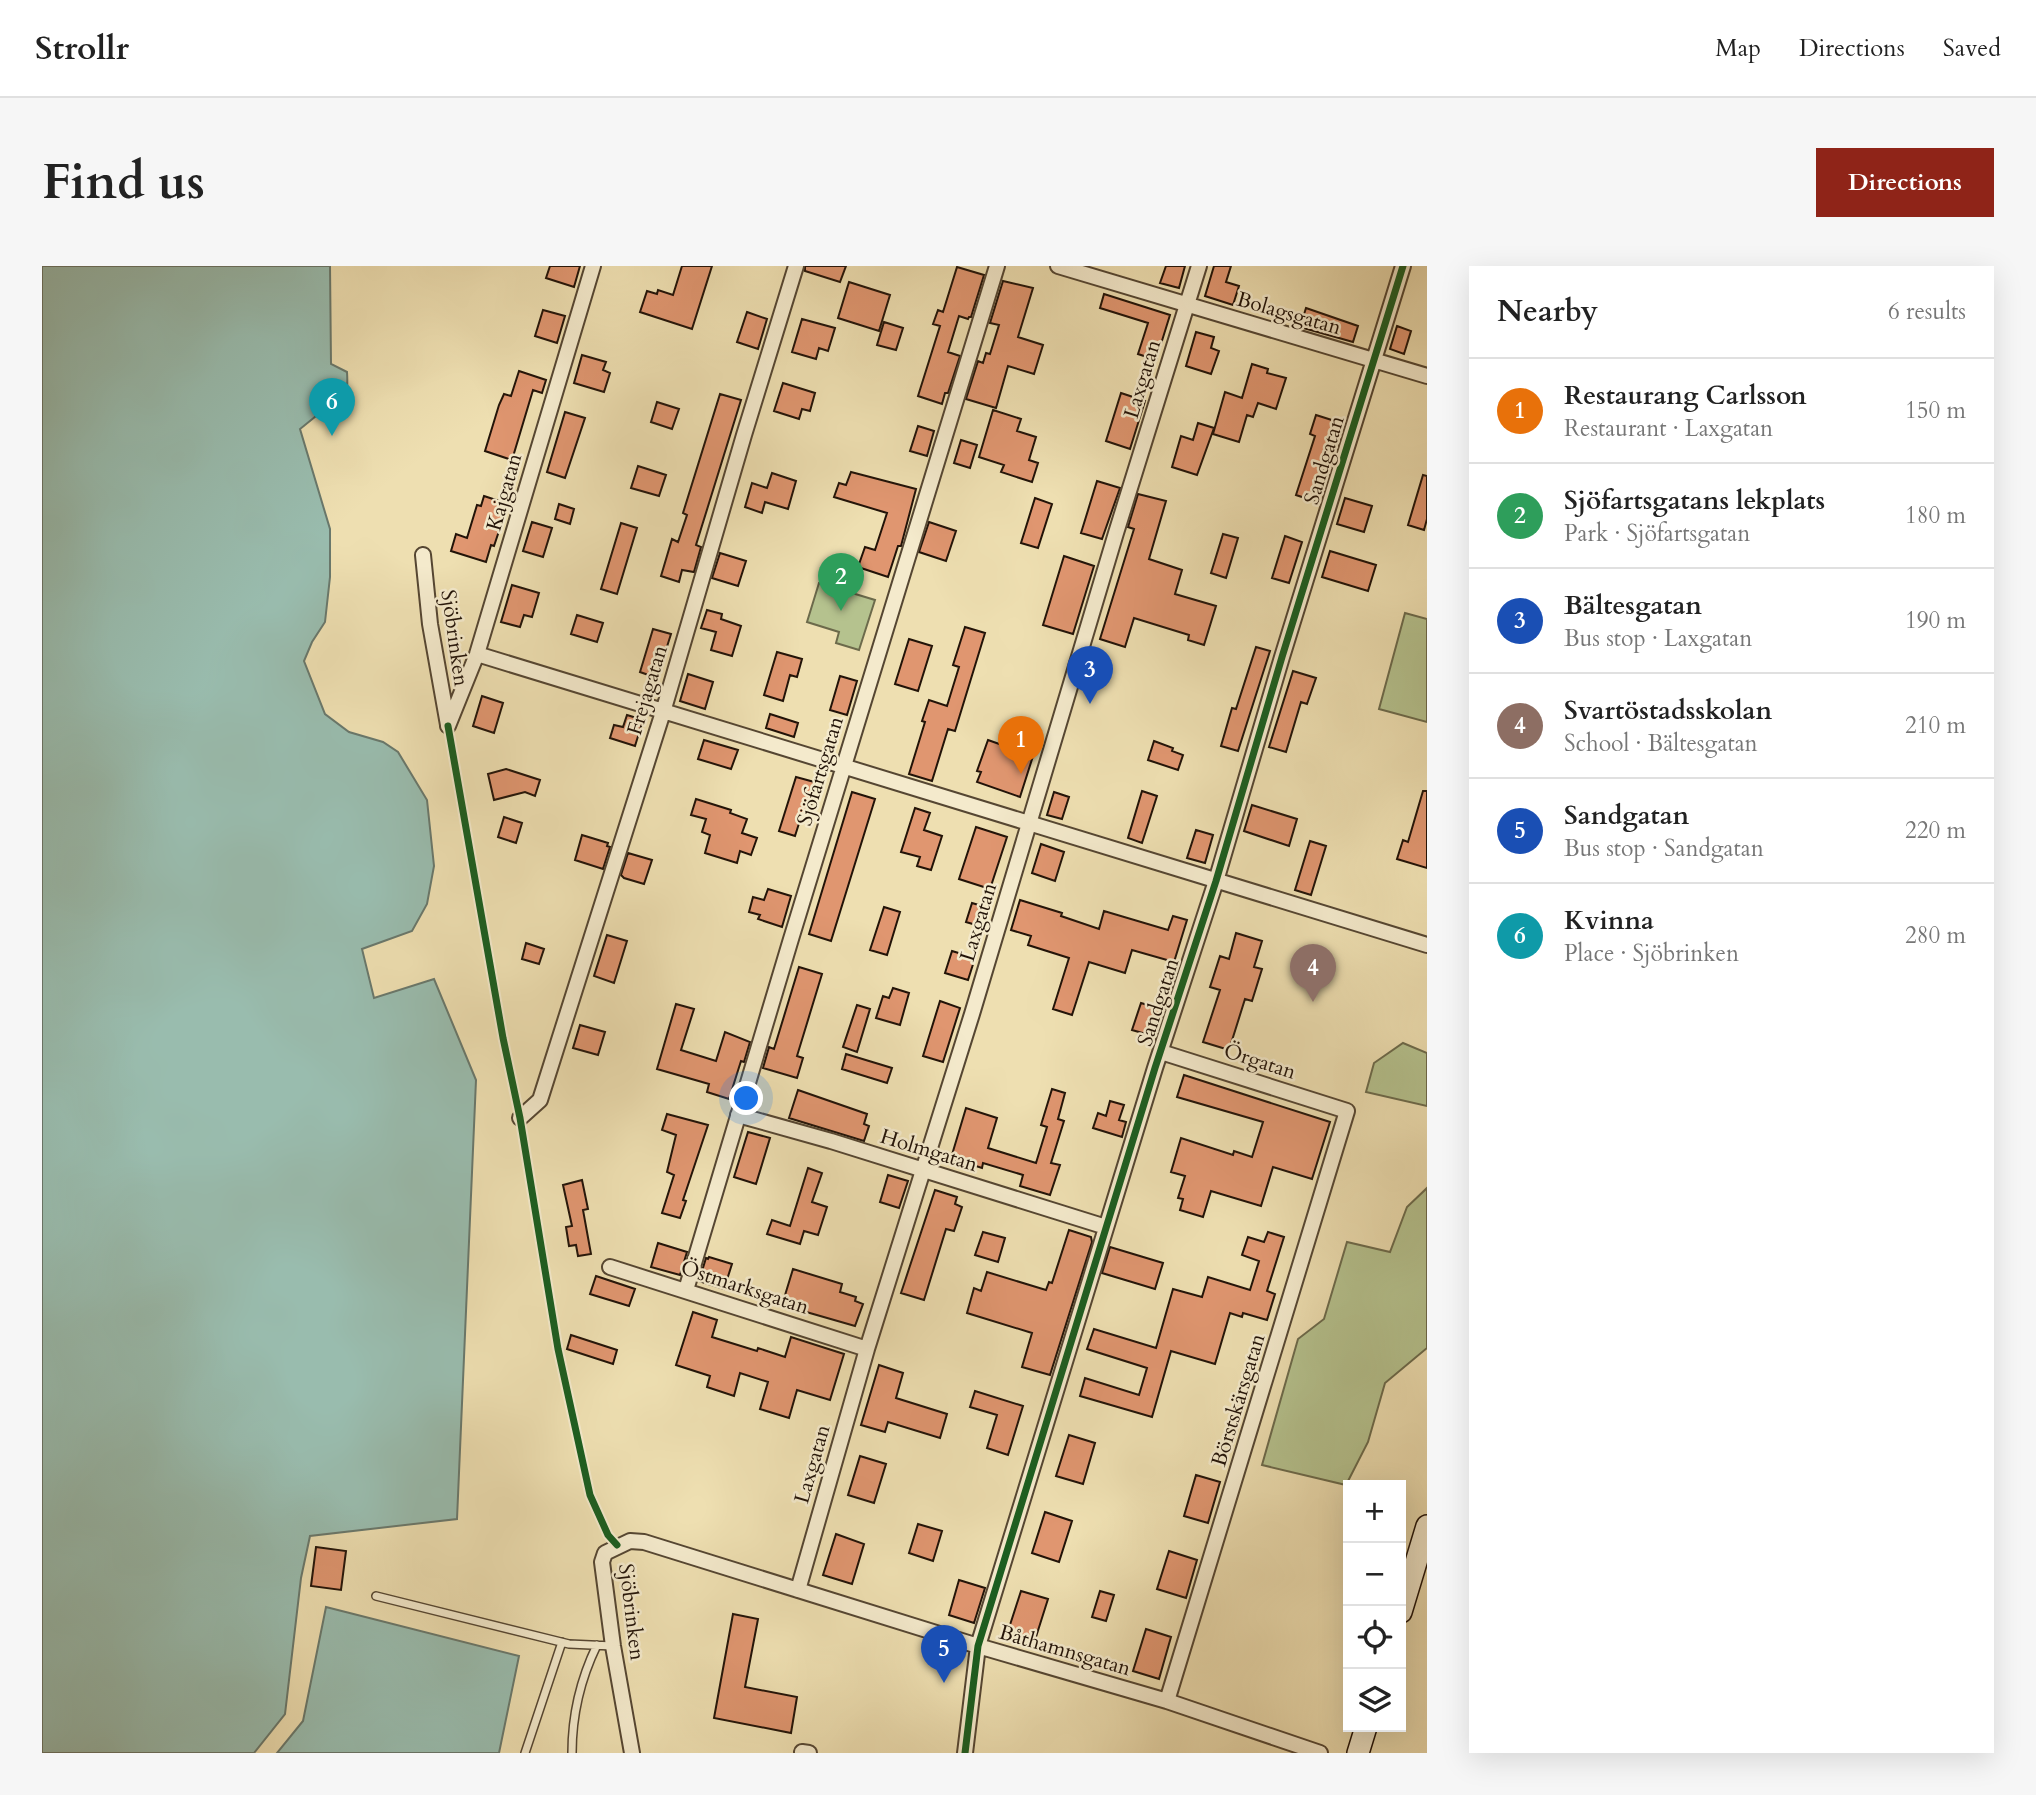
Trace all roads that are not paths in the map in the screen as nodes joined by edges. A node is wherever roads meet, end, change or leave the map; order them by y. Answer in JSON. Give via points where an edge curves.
{"nodes":[{"id":1,"x":593,"y":266,"type":"edge"},
{"id":2,"x":796,"y":266,"type":"edge"},
{"id":3,"x":997,"y":266,"type":"edge"},
{"id":4,"x":1058,"y":266,"type":"edge"},
{"id":5,"x":1199,"y":266,"type":"edge"},
{"id":6,"x":1403,"y":266,"type":"edge"},
{"id":7,"x":1187,"y":305,"type":"junction"},
{"id":8,"x":1373,"y":359,"type":"junction"},
{"id":9,"x":1427,"y":376,"type":"edge"},
{"id":10,"x":423,"y":555,"type":"dead end"},
{"id":11,"x":477,"y":654,"type":"junction"},
{"id":12,"x":663,"y":712,"type":"junction"},
{"id":13,"x":448,"y":726,"type":"joint"},
{"id":14,"x":844,"y":766,"type":"junction"},
{"id":15,"x":1029,"y":822,"type":"junction"},
{"id":16,"x":1216,"y":881,"type":"junction"},
{"id":17,"x":1427,"y":945,"type":"edge"},
{"id":18,"x":1161,"y":1052,"type":"junction"},
{"id":19,"x":1347,"y":1111,"type":"joint"},
{"id":20,"x":738,"y":1115,"type":"junction"},
{"id":21,"x":520,"y":1118,"type":"dead end"},
{"id":22,"x":923,"y":1170,"type":"junction"},
{"id":23,"x":1106,"y":1227,"type":"junction"},
{"id":24,"x":610,"y":1267,"type":"dead end"},
{"id":25,"x":686,"y":1290,"type":"junction"},
{"id":26,"x":867,"y":1349,"type":"junction"},
{"id":27,"x":1427,"y":1526,"type":"edge"},
{"id":28,"x":798,"y":1590,"type":"junction"},
{"id":29,"x":376,"y":1596,"type":"dead end"},
{"id":30,"x":1403,"y":1606,"type":"edge"},
{"id":31,"x":562,"y":1642,"type":"junction"},
{"id":32,"x":597,"y":1645,"type":"junction"},
{"id":33,"x":613,"y":1646,"type":"junction"},
{"id":34,"x":978,"y":1646,"type":"junction"},
{"id":35,"x":1167,"y":1701,"type":"junction"},
{"id":36,"x":1364,"y":1732,"type":"edge"},
{"id":37,"x":524,"y":1753,"type":"edge"},
{"id":38,"x":572,"y":1753,"type":"edge"},
{"id":39,"x":632,"y":1753,"type":"edge"},
{"id":40,"x":965,"y":1753,"type":"edge"},
{"id":41,"x":1320,"y":1753,"type":"edge"},
{"id":42,"x":1358,"y":1753,"type":"edge"}],
"edges":[{"from":1,"to":11,"type":"street","name":"Kajgatan"},
{"from":2,"to":12,"type":"street","name":"Frejagatan"},
{"from":3,"to":14,"type":"street","name":"Sjöfartsgatan"},
{"from":4,"to":7,"type":"street","name":"Bolagsgatan"},
{"from":5,"to":7,"type":"street","name":"Laxgatan"},
{"from":6,"to":8,"type":"street","name":"Sandgatan"},
{"from":7,"to":8,"type":"street","name":"Bolagsgatan"},
{"from":7,"to":15,"type":"street","name":"Laxgatan"},
{"from":8,"to":9,"type":"street","name":"Bolagsgatan"},
{"from":8,"to":16,"type":"street","name":"Sandgatan"},
{"from":10,"to":13,"type":"street","name":"Sjöbrinken"},
{"from":11,"to":12,"type":"street"},
{"from":11,"to":13,"type":"street","name":"Kajgatan"},
{"from":12,"to":14,"type":"street"},
{"from":12,"to":21,"type":"street","name":"Frejagatan","via":[[540,1100]]},
{"from":14,"to":15,"type":"street"},
{"from":14,"to":20,"type":"street","name":"Sjöfartsgatan"},
{"from":15,"to":16,"type":"street"},
{"from":15,"to":22,"type":"street","name":"Laxgatan"},
{"from":16,"to":17,"type":"street"},
{"from":16,"to":18,"type":"street","name":"Sandgatan"},
{"from":18,"to":19,"type":"street","name":"Örgatan"},
{"from":18,"to":23,"type":"street","name":"Sandgatan"},
{"from":19,"to":35,"type":"street","name":"Börstskärsgatan"},
{"from":20,"to":22,"type":"street","name":"Holmgatan"},
{"from":20,"to":25,"type":"street","name":"Sjöfartsgatan"},
{"from":22,"to":23,"type":"street","name":"Holmgatan"},
{"from":22,"to":26,"type":"street","name":"Laxgatan"},
{"from":23,"to":34,"type":"street","name":"Sandgatan"},
{"from":24,"to":25,"type":"street","name":"Östmarksgatan"},
{"from":25,"to":26,"type":"street","name":"Östmarksgatan"},
{"from":26,"to":28,"type":"street","name":"Laxgatan"},
{"from":27,"to":30,"type":"main road"},
{"from":28,"to":33,"type":"street","name":"Sjöbrinken","via":[[630,1541],[605,1553],[603,1562]]},
{"from":28,"to":34,"type":"street","name":"Båthamnsgatan"},
{"from":29,"to":31,"type":"lane"},
{"from":31,"to":32,"type":"lane"},
{"from":31,"to":37,"type":"lane"},
{"from":32,"to":33,"type":"lane"},
{"from":32,"to":38,"type":"lane","via":[[576,1700]]},
{"from":33,"to":39,"type":"street","name":"Sjöbrinken"},
{"from":34,"to":35,"type":"street","name":"Båthamnsgatan"},
{"from":34,"to":40,"type":"street","name":"Sandgatan"},
{"from":35,"to":41,"type":"street","name":"Båthamnsgatan"},
{"from":36,"to":42,"type":"main road"}]}
